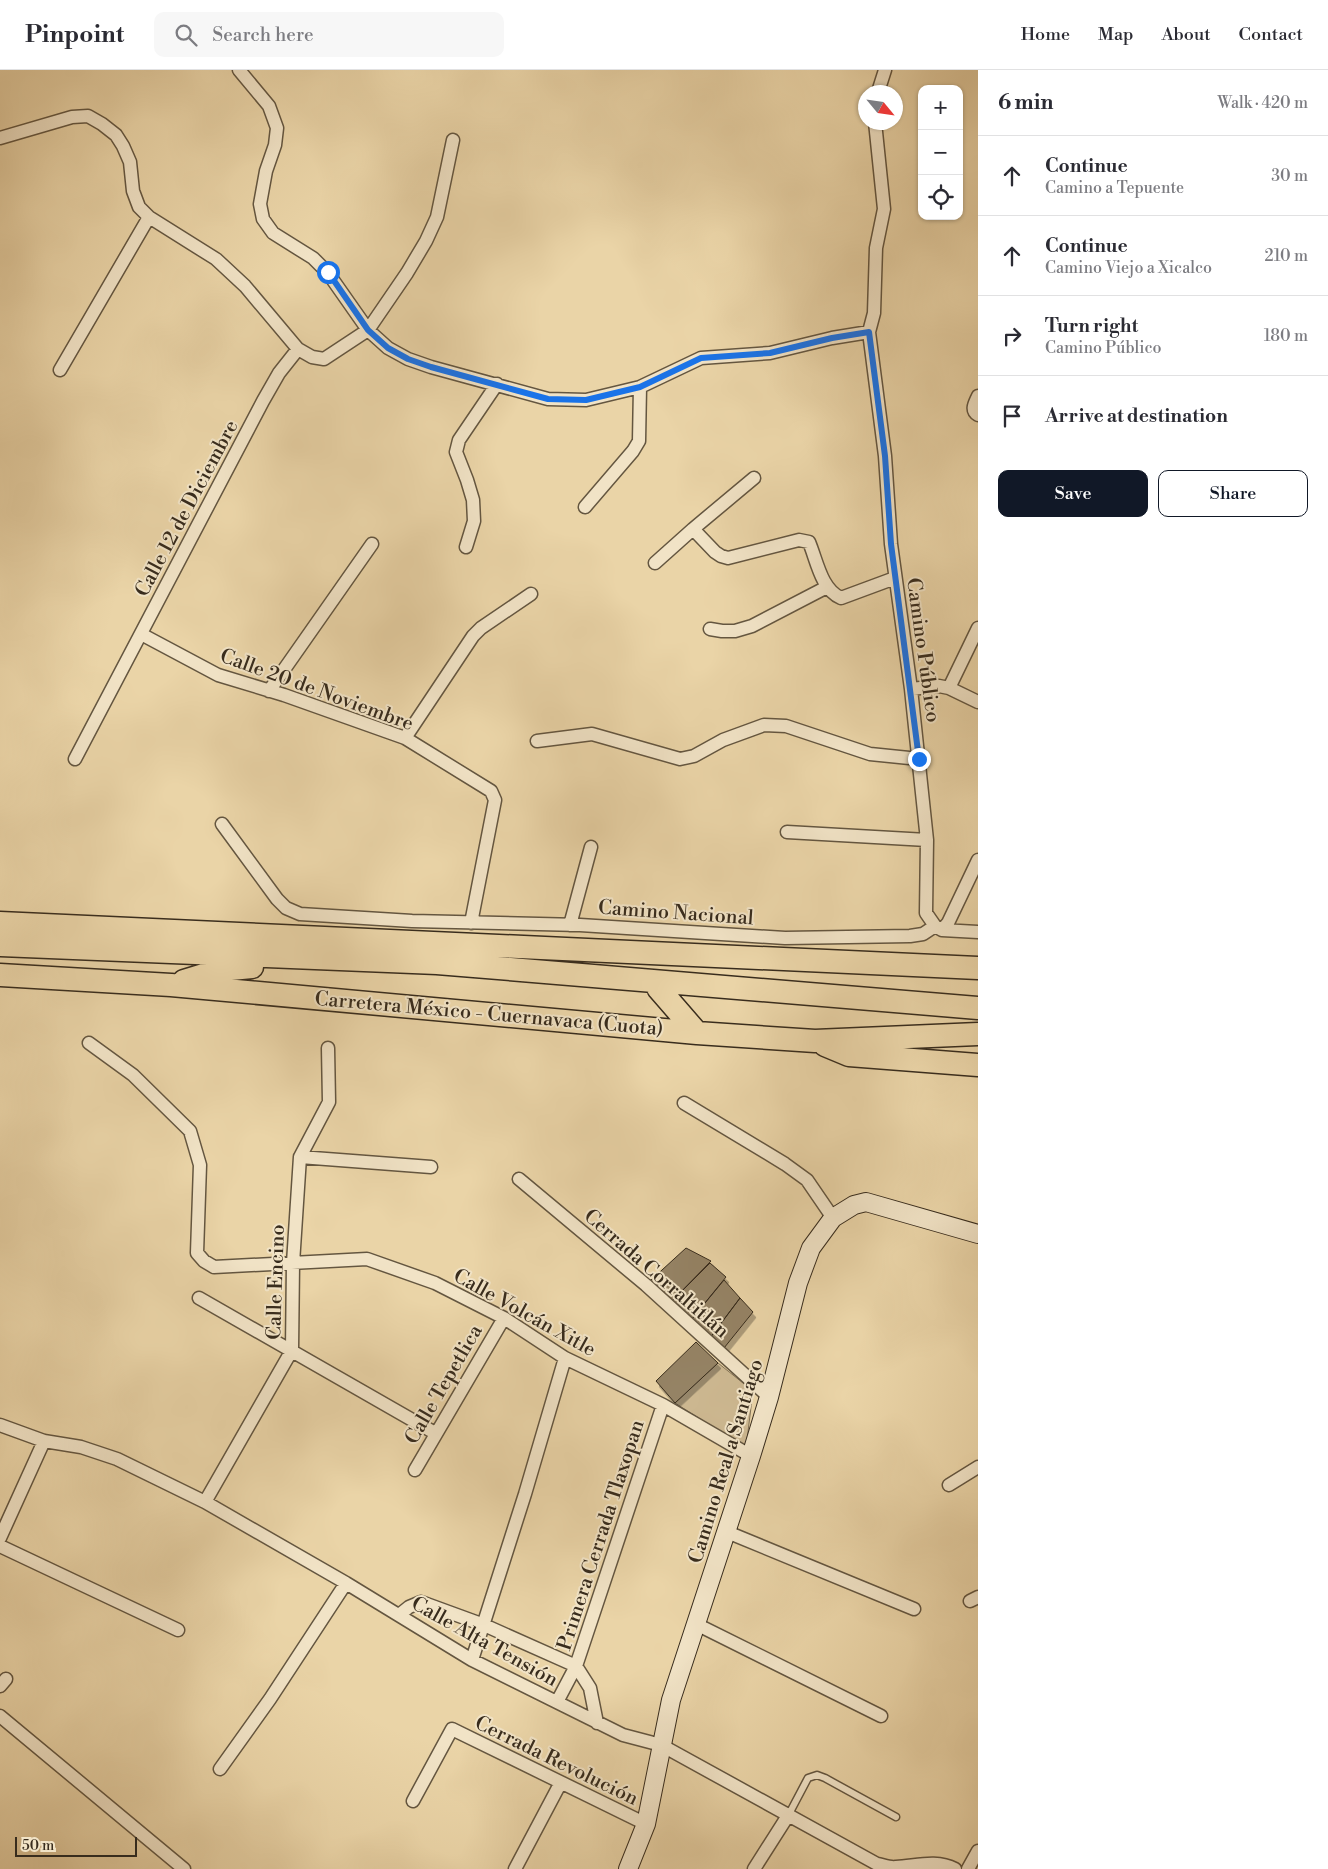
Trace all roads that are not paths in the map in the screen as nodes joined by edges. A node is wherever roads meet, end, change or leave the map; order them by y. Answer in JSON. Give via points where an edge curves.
{"nodes":[{"id":1,"x":239,"y":70,"type":"edge"},
{"id":2,"x":885,"y":70,"type":"edge"},
{"id":3,"x":880,"y":85,"type":"edge"},
{"id":4,"x":876,"y":130,"type":"edge"},
{"id":5,"x":0,"y":138,"type":"edge"},
{"id":6,"x":453,"y":140,"type":"dead end"},
{"id":7,"x":149,"y":217,"type":"junction"},
{"id":8,"x":368,"y":330,"type":"junction"},
{"id":9,"x":869,"y":332,"type":"junction"},
{"id":10,"x":298,"y":349,"type":"junction"},
{"id":11,"x":60,"y":370,"type":"dead end"},
{"id":12,"x":497,"y":384,"type":"junction"},
{"id":13,"x":640,"y":387,"type":"junction"},
{"id":14,"x":978,"y":396,"type":"edge"},
{"id":15,"x":978,"y":415,"type":"edge"},
{"id":16,"x":754,"y":478,"type":"dead end"},
{"id":17,"x":585,"y":507,"type":"dead end"},
{"id":18,"x":693,"y":529,"type":"junction"},
{"id":19,"x":372,"y":544,"type":"dead end"},
{"id":20,"x":466,"y":547,"type":"dead end"},
{"id":21,"x":655,"y":563,"type":"dead end"},
{"id":22,"x":895,"y":578,"type":"junction"},
{"id":23,"x":827,"y":588,"type":"junction"},
{"id":24,"x":531,"y":594,"type":"dead end"},
{"id":25,"x":978,"y":628,"type":"edge"},
{"id":26,"x":710,"y":629,"type":"dead end"},
{"id":27,"x":141,"y":634,"type":"junction"},
{"id":28,"x":949,"y":688,"type":"junction"},
{"id":29,"x":911,"y":689,"type":"junction"},
{"id":30,"x":269,"y":691,"type":"junction"},
{"id":31,"x":978,"y":702,"type":"edge"},
{"id":32,"x":405,"y":738,"type":"junction"},
{"id":33,"x":537,"y":741,"type":"dead end"},
{"id":34,"x":75,"y":759,"type":"dead end"},
{"id":35,"x":919,"y":759,"type":"junction"},
{"id":36,"x":222,"y":824,"type":"dead end"},
{"id":37,"x":787,"y":832,"type":"dead end"},
{"id":38,"x":927,"y":840,"type":"junction"},
{"id":39,"x":591,"y":847,"type":"dead end"},
{"id":40,"x":978,"y":860,"type":"edge"},
{"id":41,"x":0,"y":923,"type":"edge"},
{"id":42,"x":471,"y":923,"type":"junction"},
{"id":43,"x":570,"y":925,"type":"junction"},
{"id":44,"x":938,"y":928,"type":"junction"},
{"id":45,"x":978,"y":932,"type":"edge"},
{"id":46,"x":0,"y":945,"type":"edge"},
{"id":47,"x":978,"y":968,"type":"edge"},
{"id":48,"x":0,"y":975,"type":"edge"},
{"id":49,"x":171,"y":984,"type":"junction"},
{"id":50,"x":658,"y":988,"type":"junction"},
{"id":51,"x":978,"y":1008,"type":"edge"},
{"id":52,"x":978,"y":1017,"type":"edge"},
{"id":53,"x":697,"y":1033,"type":"junction"},
{"id":54,"x":978,"y":1034,"type":"edge"},
{"id":55,"x":814,"y":1041,"type":"junction"},
{"id":56,"x":89,"y":1043,"type":"dead end"},
{"id":57,"x":328,"y":1048,"type":"dead end"},
{"id":58,"x":978,"y":1065,"type":"edge"},
{"id":59,"x":684,"y":1103,"type":"dead end"},
{"id":60,"x":300,"y":1157,"type":"junction"},
{"id":61,"x":432,"y":1167,"type":"dead end"},
{"id":62,"x":519,"y":1178,"type":"dead end"},
{"id":63,"x":833,"y":1218,"type":"junction"},
{"id":64,"x":978,"y":1234,"type":"edge"},
{"id":65,"x":293,"y":1263,"type":"junction"},
{"id":66,"x":200,"y":1298,"type":"dead end"},
{"id":67,"x":504,"y":1318,"type":"junction"},
{"id":68,"x":292,"y":1350,"type":"junction"},
{"id":69,"x":565,"y":1358,"type":"junction"},
{"id":70,"x":769,"y":1397,"type":"junction"},
{"id":71,"x":663,"y":1405,"type":"junction"},
{"id":72,"x":0,"y":1425,"type":"edge"},
{"id":73,"x":435,"y":1433,"type":"junction"},
{"id":74,"x":44,"y":1441,"type":"junction"},
{"id":75,"x":751,"y":1456,"type":"junction"},
{"id":76,"x":978,"y":1467,"type":"edge"},
{"id":77,"x":415,"y":1470,"type":"dead end"},
{"id":78,"x":949,"y":1485,"type":"dead end"},
{"id":79,"x":205,"y":1502,"type":"junction"},
{"id":80,"x":727,"y":1532,"type":"junction"},
{"id":81,"x":0,"y":1538,"type":"edge"},
{"id":82,"x":0,"y":1546,"type":"edge"},
{"id":83,"x":346,"y":1583,"type":"junction"},
{"id":84,"x":914,"y":1609,"type":"dead end"},
{"id":85,"x":399,"y":1615,"type":"junction"},
{"id":86,"x":696,"y":1624,"type":"junction"},
{"id":87,"x":484,"y":1625,"type":"junction"},
{"id":88,"x":178,"y":1630,"type":"dead end"},
{"id":89,"x":472,"y":1660,"type":"junction"},
{"id":90,"x":576,"y":1666,"type":"junction"},
{"id":91,"x":558,"y":1702,"type":"junction"},
{"id":92,"x":0,"y":1716,"type":"edge"},
{"id":93,"x":881,"y":1716,"type":"dead end"},
{"id":94,"x":597,"y":1723,"type":"junction"},
{"id":95,"x":661,"y":1745,"type":"junction"},
{"id":96,"x":220,"y":1769,"type":"dead end"},
{"id":97,"x":560,"y":1784,"type":"junction"},
{"id":98,"x":413,"y":1801,"type":"dead end"},
{"id":99,"x":789,"y":1814,"type":"junction"},
{"id":100,"x":896,"y":1817,"type":"dead end"},
{"id":101,"x":646,"y":1824,"type":"junction"},
{"id":102,"x":978,"y":1850,"type":"edge"},
{"id":103,"x":184,"y":1869,"type":"edge"},
{"id":104,"x":515,"y":1869,"type":"edge"},
{"id":105,"x":628,"y":1869,"type":"edge"},
{"id":106,"x":754,"y":1869,"type":"edge"},
{"id":107,"x":955,"y":1869,"type":"edge"},
{"id":108,"x":968,"y":1869,"type":"edge"}],
"edges":[{"from":1,"to":8,"type":"street","via":[[269,106],[277,128],[260,204],[263,219],[273,233],[313,258],[328,272]]},
{"from":2,"to":3,"type":"street"},
{"from":4,"to":9,"type":"street","name":"Camino Público","via":[[884,209],[876,248],[874,313]]},
{"from":5,"to":7,"type":"street","via":[[72,117],[88,116],[116,135],[123,146],[130,162],[133,191],[139,206]]},
{"from":6,"to":8,"type":"street","via":[[437,217],[407,273]]},
{"from":7,"to":10,"type":"street","via":[[216,259],[245,286]]},
{"from":7,"to":11,"type":"street"},
{"from":8,"to":10,"type":"street","via":[[324,359]]},
{"from":8,"to":12,"type":"street","via":[[388,348],[408,359]]},
{"from":9,"to":13,"type":"street","via":[[770,353],[701,358]]},
{"from":9,"to":22,"type":"street","name":"Camino Público","via":[[885,456]]},
{"from":10,"to":27,"type":"street","name":"Calle 12 de Diciembre","via":[[263,401]]},
{"from":12,"to":13,"type":"street","via":[[548,399],[586,400]]},
{"from":12,"to":20,"type":"street","via":[[459,440],[456,452],[472,500],[474,521]]},
{"from":13,"to":17,"type":"street","via":[[639,442]]},
{"from":14,"to":15,"type":"street","via":[[973,405]]},
{"from":16,"to":18,"type":"street"},
{"from":18,"to":21,"type":"street"},
{"from":18,"to":23,"type":"street","via":[[721,556],[728,558],[805,540],[809,542]]},
{"from":19,"to":30,"type":"street"},
{"from":22,"to":23,"type":"street","via":[[841,598]]},
{"from":22,"to":29,"type":"street","name":"Camino Público"},
{"from":23,"to":26,"type":"street","via":[[752,626],[735,631]]},
{"from":24,"to":32,"type":"street","via":[[481,628],[464,648]]},
{"from":25,"to":28,"type":"street"},
{"from":27,"to":30,"type":"street","name":"Calle 20 de Noviembre","via":[[218,675]]},
{"from":27,"to":34,"type":"street","name":"Calle 12 de Diciembre"},
{"from":28,"to":29,"type":"street"},
{"from":28,"to":31,"type":"street"},
{"from":29,"to":35,"type":"street","name":"Camino Público"},
{"from":30,"to":32,"type":"street","name":"Calle 20 de Noviembre"},
{"from":32,"to":42,"type":"street","name":"Calle 20 de Noviembre","via":[[491,791],[495,800]]},
{"from":33,"to":35,"type":"street","via":[[592,734],[680,759],[764,725],[786,726],[870,754]]},
{"from":35,"to":38,"type":"street","name":"Camino Público"},
{"from":36,"to":42,"type":"street","name":"Camino Nacional","via":[[277,900],[300,914]]},
{"from":37,"to":38,"type":"street"},
{"from":38,"to":44,"type":"street","name":"Camino Público","via":[[926,913]]},
{"from":39,"to":43,"type":"street"},
{"from":40,"to":44,"type":"street","via":[[952,916]]},
{"from":41,"to":47,"type":"highway"},
{"from":42,"to":43,"type":"street","name":"Camino Nacional"},
{"from":43,"to":44,"type":"street","name":"Camino Nacional","via":[[785,938],[910,936]]},
{"from":44,"to":45,"type":"street"},
{"from":46,"to":51,"type":"highway","via":[[437,963]]},
{"from":48,"to":49,"type":"highway","name":"Carretera México - Cuernavaca (Cuota)"},
{"from":49,"to":50,"type":"highway","via":[[220,970],[277,966],[448,969]]},
{"from":49,"to":53,"type":"highway","name":"Carretera México - Cuernavaca (Cuota)"},
{"from":50,"to":52,"type":"highway"},
{"from":50,"to":53,"type":"highway"},
{"from":53,"to":55,"type":"highway","name":"Carretera México - Cuernavaca (Cuota)"},
{"from":54,"to":55,"type":"highway","name":"Carretera México - Cuernavaca (Cuota)"},
{"from":55,"to":58,"type":"highway","via":[[849,1055]]},
{"from":56,"to":65,"type":"street","name":"Calle Volcán Xitle","via":[[133,1075],[190,1131],[200,1165],[197,1253],[204,1261],[214,1267]]},
{"from":57,"to":60,"type":"street","name":"Calle Encino","via":[[329,1102]]},
{"from":59,"to":63,"type":"street","via":[[807,1180]]},
{"from":60,"to":61,"type":"street"},
{"from":60,"to":65,"type":"street","name":"Calle Encino"},
{"from":62,"to":70,"type":"street","name":"Cerrada Corraltitlán","via":[[646,1285]]},
{"from":63,"to":64,"type":"street","name":"Camino Real a Santiago","via":[[854,1205],[866,1202]]},
{"from":63,"to":70,"type":"street","name":"Camino Real a Santiago","via":[[810,1248]]},
{"from":65,"to":67,"type":"street","name":"Calle Volcán Xitle","via":[[367,1259],[435,1282]]},
{"from":65,"to":68,"type":"street","name":"Calle Encino"},
{"from":66,"to":68,"type":"street"},
{"from":67,"to":69,"type":"street","name":"Calle Volcán Xitle"},
{"from":67,"to":73,"type":"street","name":"Calle Tepetlica"},
{"from":68,"to":73,"type":"street"},
{"from":68,"to":79,"type":"street","name":"Calle Encino"},
{"from":69,"to":71,"type":"street","name":"Calle Volcán Xitle"},
{"from":69,"to":87,"type":"street"},
{"from":70,"to":75,"type":"street","name":"Camino Real a Santiago"},
{"from":71,"to":75,"type":"street","name":"Calle Volcán Xitle"},
{"from":71,"to":90,"type":"street","name":"Primera Cerrada Tlaxopan"},
{"from":72,"to":74,"type":"street","name":"Calle Alta Tensión"},
{"from":73,"to":77,"type":"street","name":"Calle Tepetlica"},
{"from":74,"to":79,"type":"street","name":"Calle Alta Tensión","via":[[81,1447],[117,1459]]},
{"from":74,"to":81,"type":"street"},
{"from":75,"to":80,"type":"street","name":"Camino Real a Santiago"},
{"from":76,"to":78,"type":"street"},
{"from":79,"to":83,"type":"street","name":"Calle Alta Tensión"},
{"from":80,"to":84,"type":"street"},
{"from":80,"to":86,"type":"street","name":"Camino Real a Santiago"},
{"from":82,"to":88,"type":"street"},
{"from":83,"to":85,"type":"street","name":"Calle Alta Tensión"},
{"from":83,"to":96,"type":"street"},
{"from":85,"to":87,"type":"street","via":[[421,1602]]},
{"from":85,"to":89,"type":"street","name":"Calle Alta Tensión"},
{"from":86,"to":93,"type":"street"},
{"from":86,"to":95,"type":"street","name":"Camino Real a Santiago","via":[[671,1700]]},
{"from":87,"to":89,"type":"street"},
{"from":87,"to":90,"type":"street"},
{"from":89,"to":91,"type":"street","name":"Calle Alta Tensión"},
{"from":90,"to":91,"type":"street","name":"Primera Cerrada Tlaxopan"},
{"from":90,"to":94,"type":"street","via":[[590,1688]]},
{"from":91,"to":94,"type":"street","name":"Calle Alta Tensión"},
{"from":92,"to":103,"type":"street"},
{"from":94,"to":95,"type":"street","name":"Calle Alta Tensión","via":[[624,1735]]},
{"from":95,"to":99,"type":"street","name":"Calle Alta Tensión"},
{"from":95,"to":101,"type":"street","name":"Camino Real a Santiago"},
{"from":97,"to":98,"type":"street","name":"Cerrada Revolución","via":[[452,1730]]},
{"from":97,"to":101,"type":"street","name":"Cerrada Revolución"},
{"from":97,"to":104,"type":"street"},
{"from":99,"to":100,"type":"lane","via":[[808,1778],[817,1775]]},
{"from":99,"to":106,"type":"street"},
{"from":99,"to":107,"type":"street","name":"Calle Alta Tensión","via":[[876,1864],[894,1868],[948,1865]]},
{"from":101,"to":105,"type":"street","name":"Camino Real a Santiago"},
{"from":102,"to":108,"type":"street"}]}
